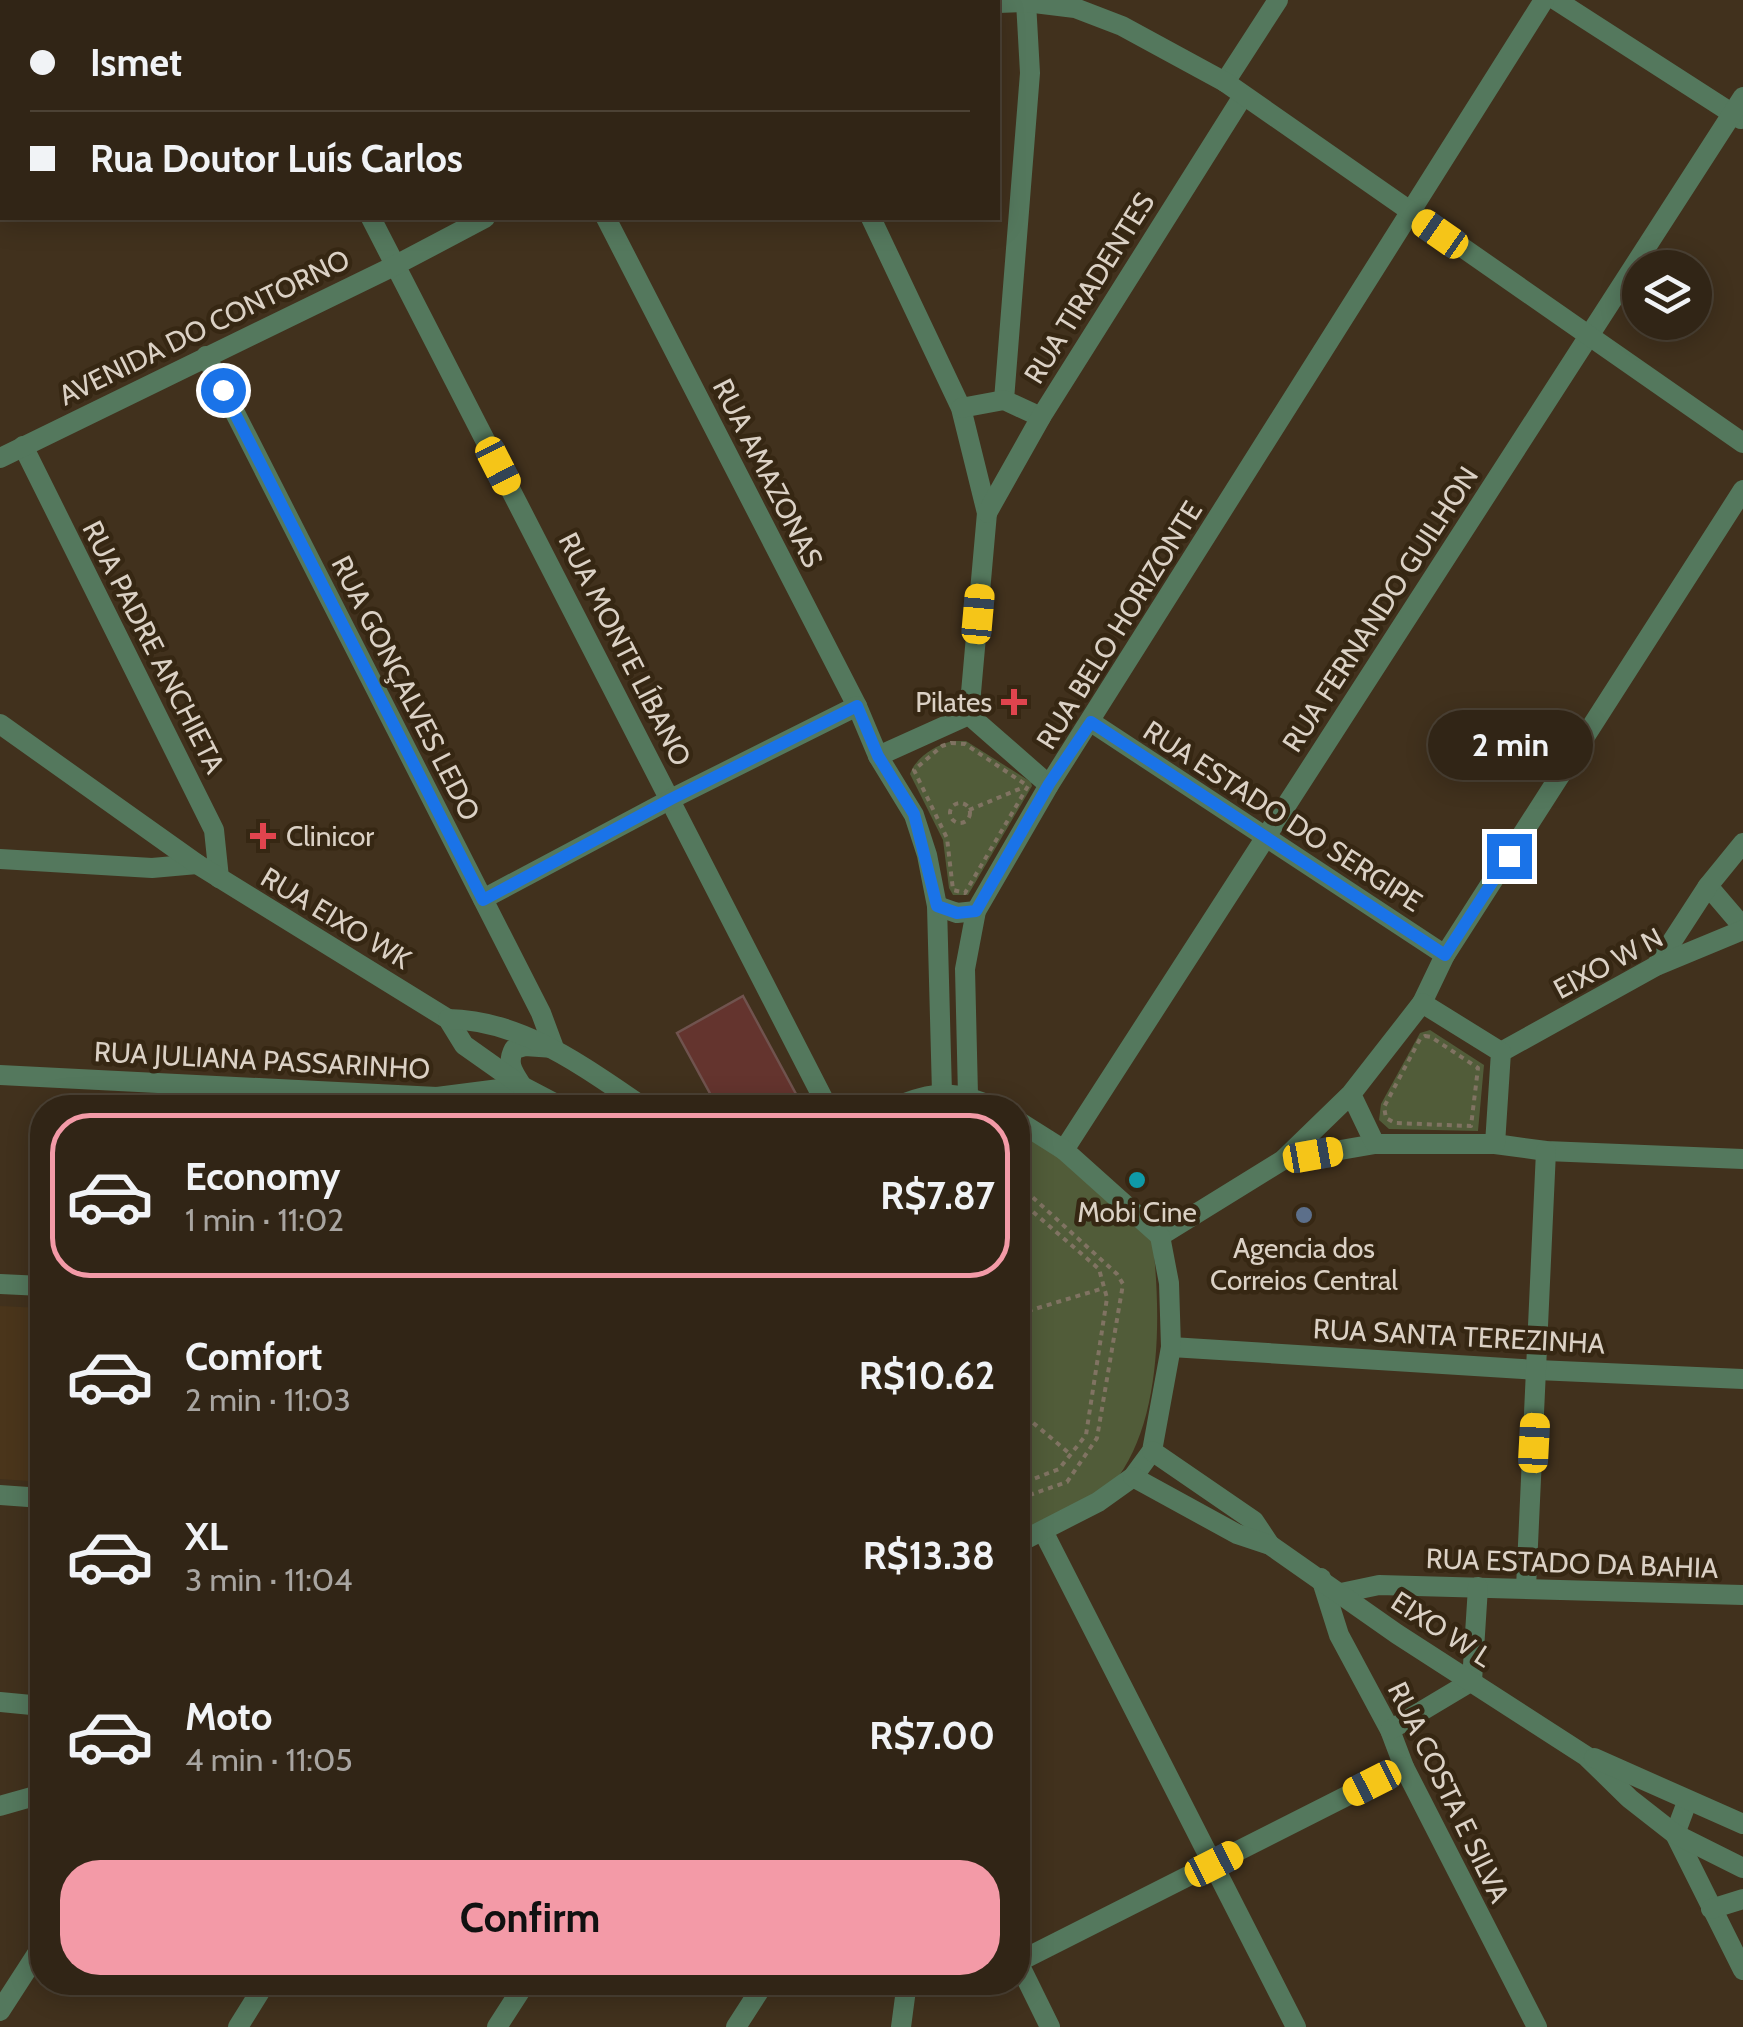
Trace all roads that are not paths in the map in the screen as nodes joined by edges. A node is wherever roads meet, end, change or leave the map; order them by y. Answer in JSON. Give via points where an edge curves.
{"nodes":[{"id":1,"x":1278,"y":0,"type":"edge"},
{"id":2,"x":1544,"y":0,"type":"edge"},
{"id":3,"x":1556,"y":0,"type":"edge"},
{"id":4,"x":1000,"y":2,"type":"edge"},
{"id":5,"x":1026,"y":2,"type":"edge"},
{"id":6,"x":1052,"y":2,"type":"edge"},
{"id":7,"x":1225,"y":82,"type":"junction"},
{"id":8,"x":1243,"y":96,"type":"junction"},
{"id":9,"x":1740,"y":110,"type":"edge"},
{"id":10,"x":1410,"y":213,"type":"junction"},
{"id":11,"x":372,"y":220,"type":"edge"},
{"id":12,"x":482,"y":220,"type":"edge"},
{"id":13,"x":607,"y":220,"type":"edge"},
{"id":14,"x":871,"y":220,"type":"edge"},
{"id":15,"x":394,"y":266,"type":"junction"},
{"id":16,"x":1589,"y":338,"type":"junction"},
{"id":17,"x":206,"y":356,"type":"junction"},
{"id":18,"x":1004,"y":400,"type":"junction"},
{"id":19,"x":960,"y":408,"type":"junction"},
{"id":20,"x":1041,"y":416,"type":"junction"},
{"id":21,"x":1743,"y":443,"type":"edge"},
{"id":22,"x":23,"y":446,"type":"junction"},
{"id":23,"x":0,"y":458,"type":"edge"},
{"id":24,"x":1743,"y":490,"type":"edge"},
{"id":25,"x":987,"y":513,"type":"junction"},
{"id":26,"x":857,"y":706,"type":"junction"},
{"id":27,"x":969,"y":716,"type":"junction"},
{"id":28,"x":1091,"y":722,"type":"junction"},
{"id":29,"x":0,"y":724,"type":"edge"},
{"id":30,"x":878,"y":756,"type":"junction"},
{"id":31,"x":1039,"y":785,"type":"junction"},
{"id":32,"x":671,"y":799,"type":"junction"},
{"id":33,"x":1265,"y":838,"type":"junction"},
{"id":34,"x":1743,"y":842,"type":"edge"},
{"id":35,"x":0,"y":859,"type":"edge"},
{"id":36,"x":197,"y":864,"type":"junction"},
{"id":37,"x":220,"y":878,"type":"junction"},
{"id":38,"x":1708,"y":886,"type":"junction"},
{"id":39,"x":483,"y":900,"type":"junction"},
{"id":40,"x":937,"y":906,"type":"junction"},
{"id":41,"x":976,"y":911,"type":"junction"},
{"id":42,"x":1743,"y":929,"type":"edge"},
{"id":43,"x":1445,"y":955,"type":"junction"},
{"id":44,"x":1656,"y":966,"type":"junction"},
{"id":45,"x":1422,"y":1003,"type":"junction"},
{"id":46,"x":448,"y":1018,"type":"junction"},
{"id":47,"x":554,"y":1048,"type":"junction"},
{"id":48,"x":1501,"y":1052,"type":"junction"},
{"id":49,"x":0,"y":1075,"type":"edge"},
{"id":50,"x":522,"y":1086,"type":"junction"},
{"id":51,"x":942,"y":1093,"type":"junction"},
{"id":52,"x":1352,"y":1094,"type":"junction"},
{"id":53,"x":278,"y":1095,"type":"edge"},
{"id":54,"x":452,"y":1095,"type":"edge"},
{"id":55,"x":539,"y":1095,"type":"edge"},
{"id":56,"x":625,"y":1095,"type":"edge"},
{"id":57,"x":821,"y":1095,"type":"edge"},
{"id":58,"x":936,"y":1095,"type":"edge"},
{"id":59,"x":968,"y":1095,"type":"joint"},
{"id":60,"x":1030,"y":1129,"type":"edge"},
{"id":61,"x":1374,"y":1144,"type":"junction"},
{"id":62,"x":1495,"y":1144,"type":"junction"},
{"id":63,"x":1064,"y":1150,"type":"junction"},
{"id":64,"x":1546,"y":1152,"type":"junction"},
{"id":65,"x":1283,"y":1160,"type":"junction"},
{"id":66,"x":1743,"y":1160,"type":"edge"},
{"id":67,"x":1160,"y":1236,"type":"junction"},
{"id":68,"x":0,"y":1284,"type":"edge"},
{"id":69,"x":30,"y":1285,"type":"edge"},
{"id":70,"x":1171,"y":1346,"type":"junction"},
{"id":71,"x":1538,"y":1370,"type":"junction"},
{"id":72,"x":1743,"y":1378,"type":"edge"},
{"id":73,"x":1152,"y":1451,"type":"junction"},
{"id":74,"x":1134,"y":1477,"type":"junction"},
{"id":75,"x":0,"y":1495,"type":"edge"},
{"id":76,"x":30,"y":1497,"type":"edge"},
{"id":77,"x":1043,"y":1531,"type":"junction"},
{"id":78,"x":1030,"y":1538,"type":"edge"},
{"id":79,"x":1270,"y":1545,"type":"junction"},
{"id":80,"x":1321,"y":1578,"type":"junction"},
{"id":81,"x":1478,"y":1587,"type":"junction"},
{"id":82,"x":1526,"y":1588,"type":"junction"},
{"id":83,"x":1341,"y":1593,"type":"junction"},
{"id":84,"x":1743,"y":1595,"type":"edge"},
{"id":85,"x":1472,"y":1682,"type":"junction"},
{"id":86,"x":0,"y":1702,"type":"edge"},
{"id":87,"x":30,"y":1705,"type":"edge"},
{"id":88,"x":1390,"y":1730,"type":"junction"},
{"id":89,"x":1586,"y":1756,"type":"junction"},
{"id":90,"x":1404,"y":1766,"type":"junction"},
{"id":91,"x":30,"y":1797,"type":"edge"},
{"id":92,"x":1687,"y":1802,"type":"junction"},
{"id":93,"x":0,"y":1806,"type":"edge"},
{"id":94,"x":1743,"y":1824,"type":"edge"},
{"id":95,"x":1675,"y":1834,"type":"junction"},
{"id":96,"x":1214,"y":1864,"type":"junction"},
{"id":97,"x":1743,"y":1868,"type":"edge"},
{"id":98,"x":1743,"y":1899,"type":"edge"},
{"id":99,"x":1710,"y":1909,"type":"junction"},
{"id":100,"x":1030,"y":1956,"type":"edge"},
{"id":101,"x":30,"y":1965,"type":"edge"},
{"id":102,"x":1743,"y":1970,"type":"edge"},
{"id":103,"x":1030,"y":1986,"type":"edge"},
{"id":104,"x":258,"y":1995,"type":"edge"},
{"id":105,"x":518,"y":1995,"type":"edge"},
{"id":106,"x":756,"y":1995,"type":"edge"},
{"id":107,"x":905,"y":1995,"type":"edge"},
{"id":108,"x":0,"y":2011,"type":"edge"},
{"id":109,"x":238,"y":2027,"type":"edge"},
{"id":110,"x":497,"y":2027,"type":"edge"},
{"id":111,"x":736,"y":2027,"type":"edge"},
{"id":112,"x":901,"y":2027,"type":"edge"},
{"id":113,"x":1050,"y":2027,"type":"edge"},
{"id":114,"x":1296,"y":2027,"type":"edge"},
{"id":115,"x":1536,"y":2027,"type":"edge"}],
"edges":[{"from":1,"to":7,"type":"street"},
{"from":2,"to":10,"type":"street","name":"RUA BELO HORIZONTE"},
{"from":3,"to":9,"type":"street"},
{"from":4,"to":5,"type":"street"},
{"from":5,"to":6,"type":"street"},
{"from":5,"to":18,"type":"street","via":[[1030,73]]},
{"from":6,"to":7,"type":"street","via":[[1122,26]]},
{"from":7,"to":8,"type":"street"},
{"from":8,"to":10,"type":"street"},
{"from":8,"to":20,"type":"street","name":"RUA TIRADENTES"},
{"from":9,"to":16,"type":"street","name":"RUA FERNANDO GUILHON"},
{"from":10,"to":16,"type":"street"},
{"from":10,"to":28,"type":"street","name":"RUA BELO HORIZONTE"},
{"from":11,"to":15,"type":"street","name":"RUA MONTE LÍBANO"},
{"from":12,"to":15,"type":"street","name":"AVENIDA DO CONTORNO"},
{"from":13,"to":26,"type":"street","name":"RUA AMAZONAS"},
{"from":14,"to":19,"type":"street"},
{"from":15,"to":17,"type":"street","name":"AVENIDA DO CONTORNO"},
{"from":15,"to":32,"type":"street","name":"RUA MONTE LÍBANO"},
{"from":16,"to":21,"type":"street"},
{"from":16,"to":33,"type":"street","name":"RUA FERNANDO GUILHON"},
{"from":17,"to":22,"type":"street","name":"AVENIDA DO CONTORNO"},
{"from":17,"to":39,"type":"street","name":"RUA GONÇALVES LEDO"},
{"from":18,"to":19,"type":"street"},
{"from":18,"to":20,"type":"street"},
{"from":19,"to":25,"type":"street"},
{"from":20,"to":25,"type":"street","name":"RUA TIRADENTES"},
{"from":22,"to":23,"type":"street","name":"AVENIDA DO CONTORNO"},
{"from":22,"to":37,"type":"street","name":"RUA PADRE ANCHIETA","via":[[214,830]]},
{"from":24,"to":43,"type":"street"},
{"from":25,"to":27,"type":"street"},
{"from":26,"to":30,"type":"street","name":"RUA AMAZONAS"},
{"from":26,"to":32,"type":"street"},
{"from":27,"to":30,"type":"street"},
{"from":27,"to":31,"type":"street"},
{"from":28,"to":31,"type":"street","name":"RUA BELO HORIZONTE"},
{"from":28,"to":33,"type":"street","name":"RUA ESTADO DO SERGIPE"},
{"from":29,"to":36,"type":"street","name":"RUA EIXO WK"},
{"from":30,"to":40,"type":"street","name":"RUA AMAZONAS","via":[[914,814]]},
{"from":31,"to":41,"type":"street","name":"RUA BELO HORIZONTE"},
{"from":32,"to":39,"type":"street"},
{"from":32,"to":57,"type":"street","name":"RUA MONTE LÍBANO"},
{"from":33,"to":43,"type":"street","name":"RUA ESTADO DO SERGIPE"},
{"from":33,"to":63,"type":"street","name":"RUA FERNANDO GUILHON"},
{"from":34,"to":38,"type":"street"},
{"from":35,"to":36,"type":"street","via":[[152,868]]},
{"from":36,"to":37,"type":"street","name":"RUA EIXO WK"},
{"from":37,"to":46,"type":"street","name":"RUA EIXO WK"},
{"from":38,"to":42,"type":"street"},
{"from":38,"to":44,"type":"street"},
{"from":39,"to":47,"type":"street","name":"RUA GONÇALVES LEDO"},
{"from":40,"to":41,"type":"street"},
{"from":40,"to":51,"type":"street","name":"RUA AMAZONAS"},
{"from":41,"to":59,"type":"street","name":"RUA BELO HORIZONTE","via":[[964,968]]},
{"from":42,"to":44,"type":"street","name":"EIXO W N"},
{"from":43,"to":45,"type":"street"},
{"from":44,"to":48,"type":"street","name":"EIXO W N"},
{"from":45,"to":48,"type":"street"},
{"from":45,"to":52,"type":"street"},
{"from":46,"to":47,"type":"street","via":[[474,1019]]},
{"from":46,"to":50,"type":"street","via":[[464,1045]]},
{"from":47,"to":50,"type":"street","via":[[514,1050],[511,1069]]},
{"from":47,"to":56,"type":"street"},
{"from":48,"to":62,"type":"street"},
{"from":49,"to":53,"type":"street","name":"RUA JULIANA PASSARINHO"},
{"from":50,"to":54,"type":"street","name":"RUA JULIANA PASSARINHO"},
{"from":50,"to":55,"type":"street"},
{"from":51,"to":58,"type":"street"},
{"from":51,"to":59,"type":"street"},
{"from":52,"to":61,"type":"street"},
{"from":52,"to":65,"type":"street"},
{"from":60,"to":63,"type":"street"},
{"from":61,"to":62,"type":"street"},
{"from":61,"to":65,"type":"street"},
{"from":62,"to":64,"type":"street"},
{"from":63,"to":67,"type":"street"},
{"from":64,"to":66,"type":"street"},
{"from":64,"to":71,"type":"street"},
{"from":65,"to":67,"type":"street"},
{"from":67,"to":70,"type":"street"},
{"from":68,"to":69,"type":"street"},
{"from":70,"to":71,"type":"street","name":"RUA SANTA TEREZINHA"},
{"from":70,"to":73,"type":"street"},
{"from":71,"to":72,"type":"street","name":"RUA SANTA TEREZINHA"},
{"from":71,"to":82,"type":"street"},
{"from":73,"to":74,"type":"street"},
{"from":73,"to":79,"type":"street","name":"EIXO W L","via":[[1254,1521]]},
{"from":74,"to":77,"type":"street"},
{"from":74,"to":79,"type":"street","name":"EIXO W L"},
{"from":75,"to":76,"type":"street"},
{"from":77,"to":78,"type":"street"},
{"from":77,"to":96,"type":"street"},
{"from":79,"to":80,"type":"street","name":"EIXO W L"},
{"from":80,"to":83,"type":"street","name":"EIXO W L"},
{"from":80,"to":88,"type":"street","name":"RUA COSTA E SILVA","via":[[1339,1635]]},
{"from":81,"to":82,"type":"street","name":"RUA ESTADO DA BAHIA"},
{"from":81,"to":83,"type":"street","name":"RUA ESTADO DA BAHIA","via":[[1378,1586]]},
{"from":81,"to":85,"type":"street"},
{"from":82,"to":84,"type":"street","name":"RUA ESTADO DA BAHIA"},
{"from":83,"to":85,"type":"street","name":"EIXO W L"},
{"from":85,"to":88,"type":"street"},
{"from":85,"to":89,"type":"street","name":"EIXO W L"},
{"from":86,"to":87,"type":"street"},
{"from":88,"to":90,"type":"street","name":"RUA COSTA E SILVA"},
{"from":89,"to":92,"type":"street","name":"EIXO W L"},
{"from":89,"to":95,"type":"street","name":"EIXO W L"},
{"from":90,"to":96,"type":"street"},
{"from":90,"to":115,"type":"street","name":"RUA COSTA E SILVA"},
{"from":91,"to":93,"type":"street"},
{"from":92,"to":94,"type":"street","name":"EIXO W L"},
{"from":92,"to":95,"type":"street"},
{"from":95,"to":97,"type":"street","name":"EIXO W L"},
{"from":95,"to":99,"type":"street"},
{"from":96,"to":100,"type":"street"},
{"from":96,"to":114,"type":"street"},
{"from":98,"to":99,"type":"street"},
{"from":99,"to":102,"type":"street"},
{"from":101,"to":108,"type":"street"},
{"from":103,"to":113,"type":"street"},
{"from":104,"to":109,"type":"street"},
{"from":105,"to":110,"type":"street"},
{"from":106,"to":111,"type":"street"},
{"from":107,"to":112,"type":"street"}]}
